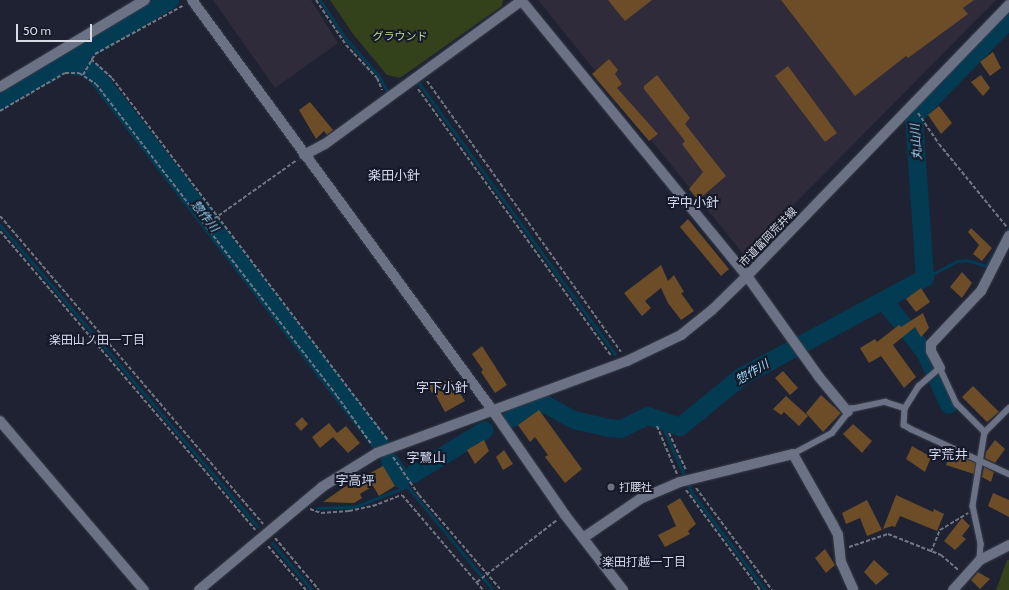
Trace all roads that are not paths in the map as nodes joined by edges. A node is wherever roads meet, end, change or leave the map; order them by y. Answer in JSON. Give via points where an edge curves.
{"nodes":[{"id":1,"x":145,"y":0,"type":"edge"},
{"id":2,"x":521,"y":1,"type":"edge"},
{"id":3,"x":192,"y":3,"type":"edge"},
{"id":4,"x":1009,"y":5,"type":"edge"},
{"id":5,"x":0,"y":87,"type":"edge"},
{"id":6,"x":304,"y":155,"type":"junction"},
{"id":7,"x":1009,"y":236,"type":"edge"},
{"id":8,"x":747,"y":276,"type":"junction"},
{"id":9,"x":937,"y":371,"type":"junction"},
{"id":10,"x":905,"y":408,"type":"junction"},
{"id":11,"x":1009,"y":408,"type":"edge"},
{"id":12,"x":493,"y":411,"type":"junction"},
{"id":13,"x":848,"y":412,"type":"junction"},
{"id":14,"x":0,"y":421,"type":"edge"},
{"id":15,"x":985,"y":432,"type":"junction"},
{"id":16,"x":793,"y":454,"type":"junction"},
{"id":17,"x":981,"y":460,"type":"junction"},
{"id":18,"x":1009,"y":474,"type":"edge"},
{"id":19,"x":583,"y":538,"type":"junction"},
{"id":20,"x":1009,"y":545,"type":"edge"},
{"id":21,"x":980,"y":560,"type":"junction"},
{"id":22,"x":144,"y":590,"type":"edge"},
{"id":23,"x":199,"y":590,"type":"edge"},
{"id":24,"x":623,"y":590,"type":"edge"},
{"id":25,"x":853,"y":590,"type":"edge"},
{"id":26,"x":954,"y":590,"type":"edge"}],
"edges":[{"from":1,"to":5,"type":"street"},
{"from":2,"to":6,"type":"street","via":[[325,144]]},
{"from":2,"to":8,"type":"street"},
{"from":3,"to":6,"type":"street"},
{"from":4,"to":8,"type":"street","name":"市道富岡荒井線"},
{"from":6,"to":12,"type":"street"},
{"from":7,"to":9,"type":"street","via":[[981,290],[931,344]]},
{"from":8,"to":12,"type":"street","name":"市道富岡荒井線","via":[[712,310],[681,334],[627,361]]},
{"from":8,"to":13,"type":"street"},
{"from":9,"to":10,"type":"lane","via":[[919,386]]},
{"from":9,"to":15,"type":"lane","via":[[957,404]]},
{"from":10,"to":13,"type":"lane","via":[[885,402]]},
{"from":10,"to":17,"type":"lane","via":[[904,425]]},
{"from":11,"to":15,"type":"lane"},
{"from":12,"to":19,"type":"street"},
{"from":12,"to":23,"type":"street","name":"市道富岡荒井線","via":[[377,452],[302,503]]},
{"from":13,"to":16,"type":"lane","via":[[832,433]]},
{"from":14,"to":22,"type":"street"},
{"from":15,"to":17,"type":"lane"},
{"from":16,"to":19,"type":"street","via":[[686,480],[640,499]]},
{"from":16,"to":25,"type":"street","via":[[833,525],[845,574]]},
{"from":17,"to":18,"type":"lane"},
{"from":17,"to":21,"type":"lane","via":[[974,510],[981,544]]},
{"from":19,"to":24,"type":"street"},
{"from":20,"to":21,"type":"street"},
{"from":21,"to":26,"type":"street"}]}
